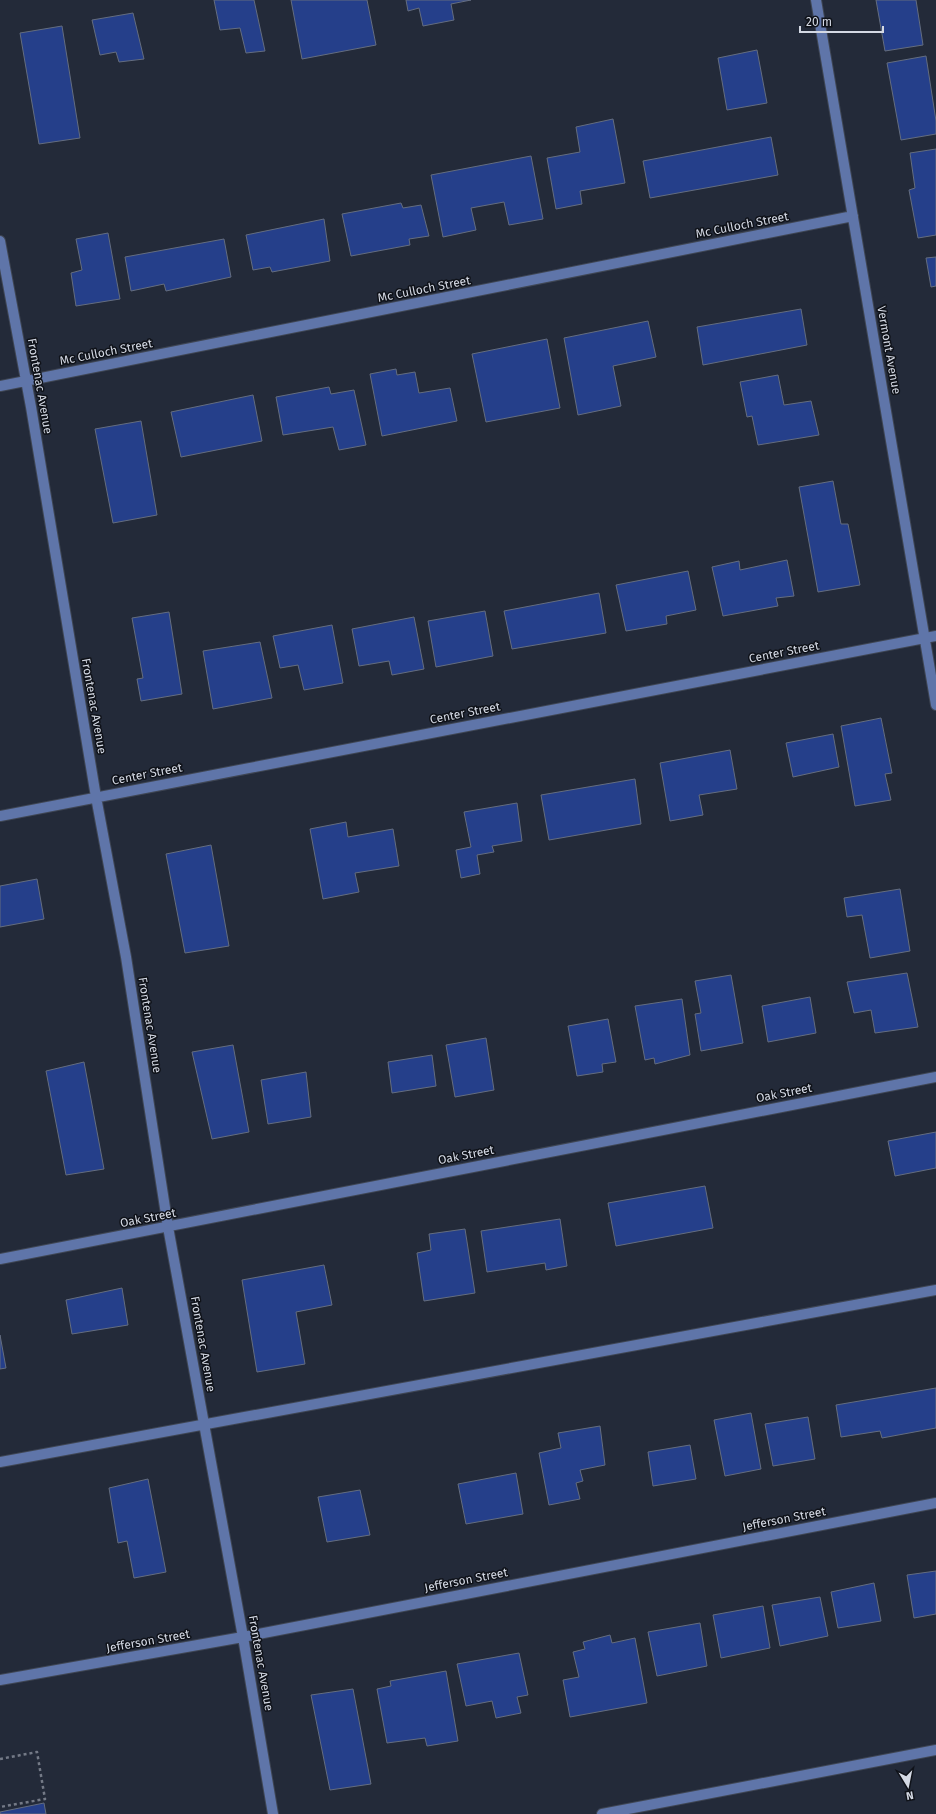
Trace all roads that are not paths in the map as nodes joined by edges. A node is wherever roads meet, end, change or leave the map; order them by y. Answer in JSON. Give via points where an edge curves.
{"nodes":[{"id":1,"x":816,"y":0,"type":"edge"},
{"id":2,"x":853,"y":216,"type":"junction"},
{"id":3,"x":0,"y":240,"type":"edge"},
{"id":4,"x":26,"y":381,"type":"junction"},
{"id":5,"x":0,"y":386,"type":"edge"},
{"id":6,"x":936,"y":636,"type":"edge"},
{"id":7,"x":924,"y":638,"type":"junction"},
{"id":8,"x":936,"y":705,"type":"edge"},
{"id":9,"x":96,"y":797,"type":"junction"},
{"id":10,"x":0,"y":816,"type":"edge"},
{"id":11,"x":936,"y":1077,"type":"edge"},
{"id":12,"x":168,"y":1227,"type":"junction"},
{"id":13,"x":0,"y":1259,"type":"edge"},
{"id":14,"x":936,"y":1290,"type":"edge"},
{"id":15,"x":204,"y":1424,"type":"junction"},
{"id":16,"x":0,"y":1462,"type":"edge"},
{"id":17,"x":936,"y":1503,"type":"edge"},
{"id":18,"x":243,"y":1637,"type":"junction"},
{"id":19,"x":0,"y":1680,"type":"edge"},
{"id":20,"x":936,"y":1750,"type":"edge"},
{"id":21,"x":274,"y":1814,"type":"edge"},
{"id":22,"x":602,"y":1814,"type":"edge"}],
"edges":[{"from":1,"to":2,"type":"street","name":"Vermont Avenue"},
{"from":2,"to":4,"type":"street","name":"Mc Culloch Street"},
{"from":2,"to":7,"type":"street","name":"Vermont Avenue"},
{"from":3,"to":4,"type":"street","name":"Frontenac Avenue"},
{"from":4,"to":5,"type":"street","name":"Mc Culloch Street"},
{"from":4,"to":9,"type":"street","name":"Frontenac Avenue"},
{"from":6,"to":7,"type":"street","name":"Center Street"},
{"from":7,"to":8,"type":"street","name":"Vermont Avenue"},
{"from":7,"to":9,"type":"street","name":"Center Street"},
{"from":9,"to":10,"type":"street","name":"Center Street"},
{"from":9,"to":12,"type":"street","name":"Frontenac Avenue","via":[[126,958]]},
{"from":11,"to":12,"type":"street","name":"Oak Street"},
{"from":12,"to":13,"type":"street","name":"Oak Street"},
{"from":12,"to":15,"type":"street","name":"Frontenac Avenue"},
{"from":14,"to":15,"type":"street"},
{"from":15,"to":16,"type":"street"},
{"from":15,"to":18,"type":"street","name":"Frontenac Avenue"},
{"from":17,"to":18,"type":"street","name":"Jefferson Street"},
{"from":18,"to":19,"type":"street","name":"Jefferson Street"},
{"from":18,"to":21,"type":"street","name":"Frontenac Avenue"},
{"from":20,"to":22,"type":"street"}]}
